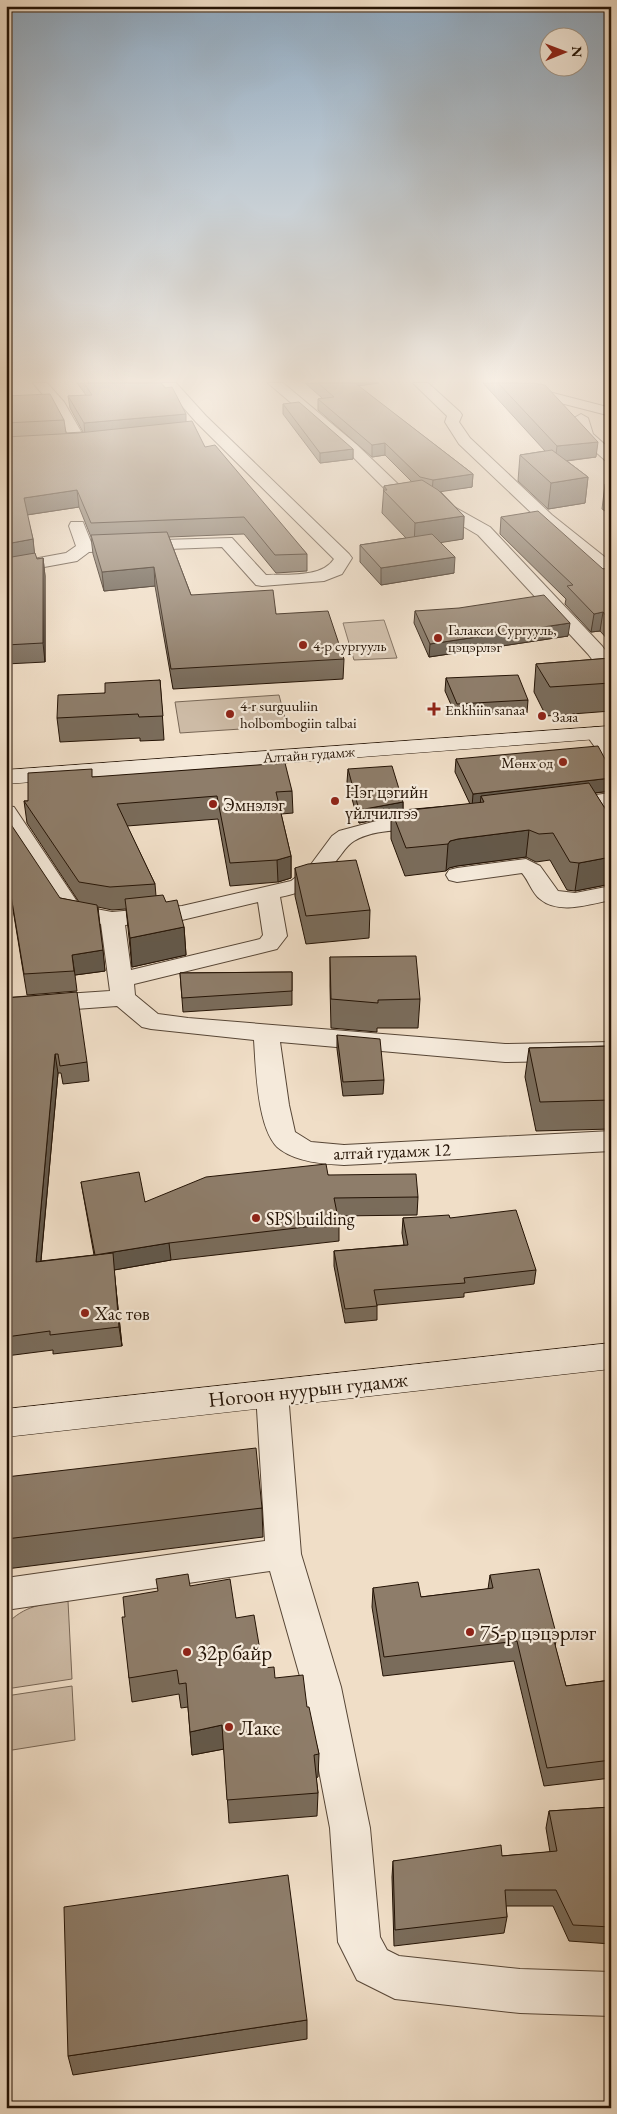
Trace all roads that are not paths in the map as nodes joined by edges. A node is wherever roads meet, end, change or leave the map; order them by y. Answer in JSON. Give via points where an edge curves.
{"nodes":[{"id":1,"x":265,"y":482,"type":"edge"},
{"id":2,"x":386,"y":482,"type":"edge"},
{"id":3,"x":507,"y":482,"type":"edge"},
{"id":4,"x":77,"y":526,"type":"dead end"},
{"id":5,"x":85,"y":547,"type":"junction"},
{"id":6,"x":6,"y":569,"type":"edge"},
{"id":7,"x":611,"y":570,"type":"edge"},
{"id":8,"x":603,"y":649,"type":"edge"},
{"id":9,"x":611,"y":671,"type":"edge"},
{"id":10,"x":603,"y":732,"type":"edge"},
{"id":11,"x":611,"y":756,"type":"edge"},
{"id":12,"x":6,"y":777,"type":"edge"},
{"id":13,"x":611,"y":799,"type":"edge"},
{"id":14,"x":544,"y":807,"type":"edge"},
{"id":15,"x":6,"y":812,"type":"edge"},
{"id":16,"x":448,"y":819,"type":"edge"},
{"id":17,"x":457,"y":875,"type":"dead end"},
{"id":18,"x":268,"y":893,"type":"junction"},
{"id":19,"x":611,"y":893,"type":"edge"},
{"id":20,"x":112,"y":919,"type":"junction"},
{"id":21,"x":122,"y":989,"type":"junction"},
{"id":22,"x":6,"y":1006,"type":"edge"},
{"id":23,"x":266,"y":1032,"type":"junction"},
{"id":24,"x":611,"y":1051,"type":"edge"},
{"id":25,"x":611,"y":1141,"type":"edge"},
{"id":26,"x":611,"y":1356,"type":"edge"},
{"id":27,"x":272,"y":1394,"type":"junction"},
{"id":28,"x":6,"y":1423,"type":"edge"},
{"id":29,"x":284,"y":1554,"type":"junction"},
{"id":30,"x":6,"y":1594,"type":"edge"},
{"id":31,"x":611,"y":1994,"type":"edge"}],
"edges":[{"from":1,"to":5,"type":"street","via":[[343,558],[336,570],[318,577],[262,581],[226,542]]},
{"from":2,"to":8,"type":"street","via":[[394,489],[423,496],[484,531]]},
{"from":3,"to":7,"type":"street","via":[[546,518]]},
{"from":4,"to":5,"type":"street"},
{"from":5,"to":6,"type":"street","via":[[71,557]]},
{"from":8,"to":9,"type":"street"},
{"from":10,"to":11,"type":"street"},
{"from":10,"to":12,"type":"main road","name":"Алтайн гудамж"},
{"from":13,"to":14,"type":"street"},
{"from":15,"to":20,"type":"street","via":[[72,912]]},
{"from":16,"to":18,"type":"street","via":[[349,834],[311,880]]},
{"from":17,"to":19,"type":"street","via":[[526,866],[548,896],[557,900]]},
{"from":18,"to":20,"type":"street","via":[[182,914]]},
{"from":18,"to":21,"type":"street","via":[[275,936],[268,944]]},
{"from":20,"to":21,"type":"street"},
{"from":21,"to":22,"type":"street"},
{"from":21,"to":23,"type":"street","via":[[151,1021]]},
{"from":23,"to":24,"type":"street","via":[[505,1052]]},
{"from":23,"to":25,"type":"street","name":"алтай гудамж 12","via":[[280,1132],[306,1150],[344,1154]]},
{"from":26,"to":27,"type":"main road","name":"Ногоон нуурын гудамж"},
{"from":27,"to":28,"type":"main road","name":"Ногоон нуурын гудамж"},
{"from":27,"to":29,"type":"street"},
{"from":29,"to":30,"type":"street"},
{"from":29,"to":31,"type":"street","via":[[322,1687],[350,1828],[359,1942],[372,1965],[395,1977],[520,1991]]}]}
